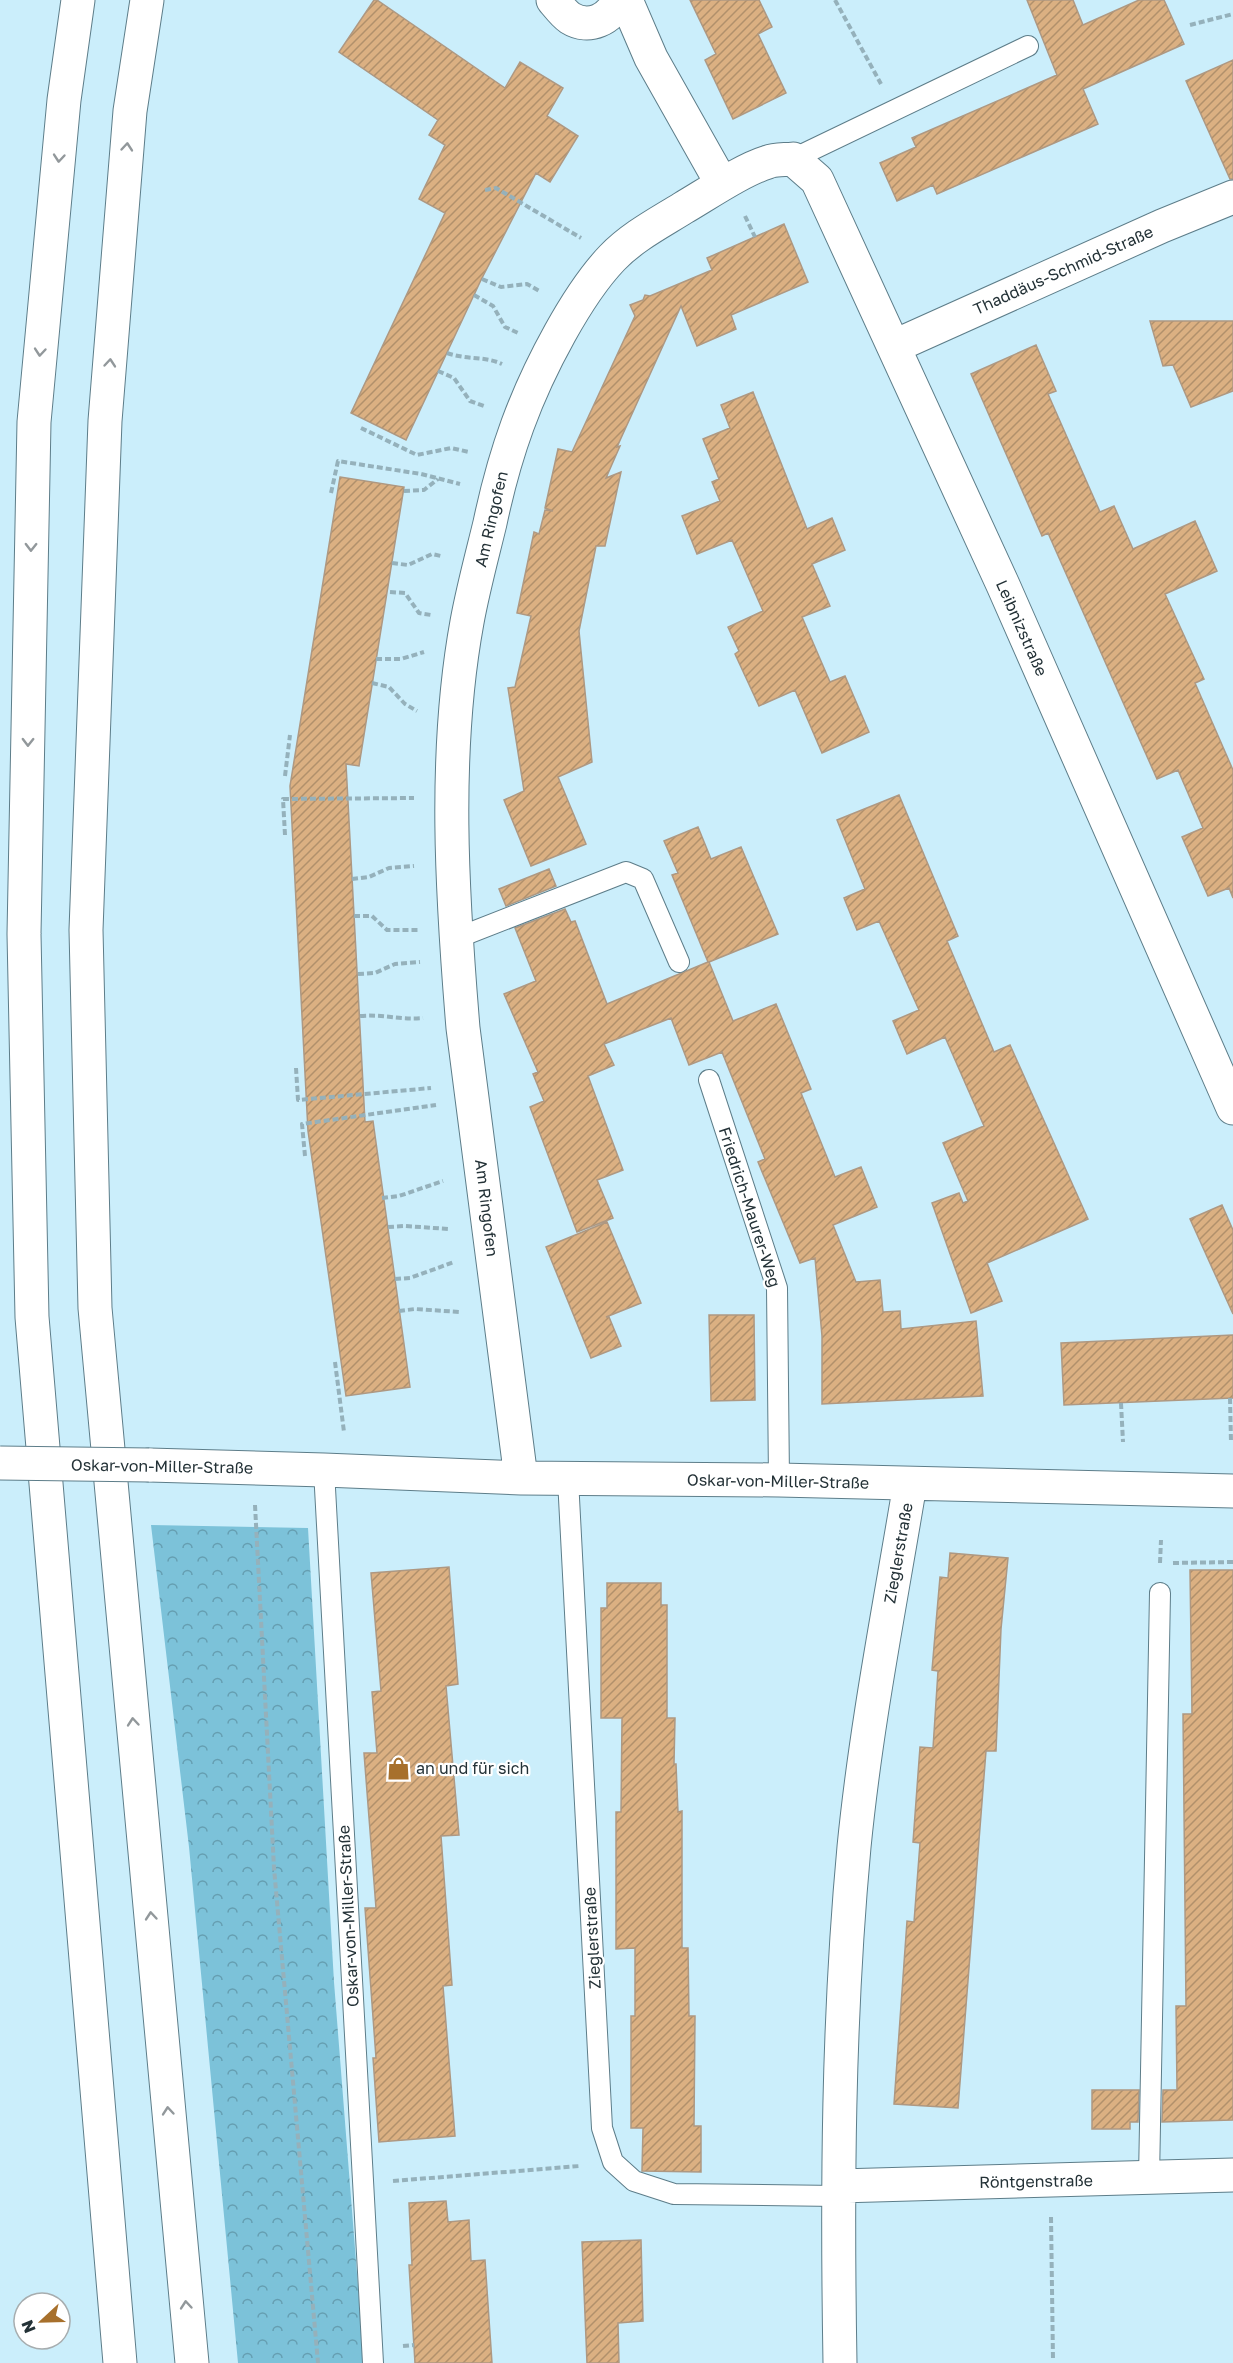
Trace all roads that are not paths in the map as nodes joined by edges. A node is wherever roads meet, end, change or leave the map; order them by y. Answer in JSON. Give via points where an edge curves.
{"nodes":[{"id":1,"x":63,"y":0,"type":"edge"},
{"id":2,"x":78,"y":0,"type":"edge"},
{"id":3,"x":147,"y":0,"type":"edge"},
{"id":4,"x":163,"y":0,"type":"edge"},
{"id":5,"x":553,"y":0,"type":"edge"},
{"id":6,"x":618,"y":0,"type":"edge"},
{"id":7,"x":626,"y":0,"type":"edge"},
{"id":8,"x":582,"y":23,"type":"junction"},
{"id":9,"x":1028,"y":46,"type":"dead end"},
{"id":10,"x":651,"y":58,"type":"junction"},
{"id":11,"x":64,"y":100,"type":"junction"},
{"id":12,"x":130,"y":111,"type":"junction"},
{"id":13,"x":793,"y":159,"type":"junction"},
{"id":14,"x":722,"y":184,"type":"junction"},
{"id":15,"x":1233,"y":197,"type":"edge"},
{"id":16,"x":895,"y":346,"type":"junction"},
{"id":17,"x":456,"y":941,"type":"junction"},
{"id":18,"x":679,"y":962,"type":"dead end"},
{"id":19,"x":709,"y":1080,"type":"dead end"},
{"id":20,"x":1233,"y":1108,"type":"edge"},
{"id":21,"x":0,"y":1463,"type":"edge"},
{"id":22,"x":336,"y":1470,"type":"junction"},
{"id":23,"x":521,"y":1478,"type":"junction"},
{"id":24,"x":567,"y":1479,"type":"junction"},
{"id":25,"x":779,"y":1480,"type":"junction"},
{"id":26,"x":910,"y":1484,"type":"junction"},
{"id":27,"x":1233,"y":1491,"type":"edge"},
{"id":28,"x":1160,"y":1593,"type":"dead end"},
{"id":29,"x":1233,"y":2175,"type":"edge"},
{"id":30,"x":1149,"y":2178,"type":"junction"},
{"id":31,"x":838,"y":2191,"type":"junction"},
{"id":32,"x":120,"y":2363,"type":"edge"},
{"id":33,"x":192,"y":2363,"type":"edge"},
{"id":34,"x":373,"y":2363,"type":"edge"},
{"id":35,"x":840,"y":2363,"type":"edge"}],
"edges":[{"from":1,"to":11,"type":"main road"},
{"from":2,"to":11,"type":"main road"},
{"from":3,"to":12,"type":"main road"},
{"from":4,"to":12,"type":"main road"},
{"from":5,"to":8,"type":"main road","via":[[570,18]]},
{"from":6,"to":8,"type":"main road","via":[[603,19]]},
{"from":7,"to":10,"type":"main road"},
{"from":8,"to":10,"type":"main road"},
{"from":9,"to":13,"type":"lane"},
{"from":10,"to":14,"type":"main road"},
{"from":11,"to":32,"type":"main road","one_way":true,"via":[[34,422],[24,934],[32,1305]]},
{"from":33,"to":12,"type":"main road","one_way":true,"via":[[95,1308],[86,919],[105,421]]},
{"from":13,"to":14,"type":"main road","name":"Am Ringofen","via":[[768,161]]},
{"from":13,"to":16,"type":"main road","name":"Leibnizstraße","via":[[818,180]]},
{"from":14,"to":17,"type":"main road","name":"Am Ringofen","via":[[613,256],[572,311],[535,379],[518,421],[496,494],[467,622],[456,720],[453,797]]},
{"from":15,"to":16,"type":"main road","name":"Thaddäus-Schmid-Straße"},
{"from":16,"to":20,"type":"main road","name":"Leibnizstraße"},
{"from":17,"to":18,"type":"lane","via":[[626,872],[643,879]]},
{"from":17,"to":23,"type":"main road","name":"Am Ringofen"},
{"from":19,"to":25,"type":"lane","name":"Friedrich-Maurer-Weg","via":[[777,1288]]},
{"from":21,"to":22,"type":"main road","name":"Oskar-von-Miller-Straße","bridge":true},
{"from":22,"to":23,"type":"main road","name":"Oskar-von-Miller-Straße"},
{"from":22,"to":34,"type":"lane","name":"Oskar-von-Miller-Straße","via":[[362,2183]]},
{"from":23,"to":24,"type":"main road","name":"Oskar-von-Miller-Straße"},
{"from":24,"to":25,"type":"main road","name":"Oskar-von-Miller-Straße"},
{"from":24,"to":31,"type":"lane","name":"Zieglerstraße","via":[[602,2128],[613,2162],[634,2181],[674,2194]]},
{"from":25,"to":26,"type":"main road","name":"Oskar-von-Miller-Straße"},
{"from":26,"to":27,"type":"main road","name":"Oskar-von-Miller-Straße"},
{"from":26,"to":31,"type":"main road","name":"Zieglerstraße","via":[[880,1658],[854,1846],[841,2027]]},
{"from":28,"to":30,"type":"lane"},
{"from":29,"to":30,"type":"main road","name":"Röntgenstraße"},
{"from":30,"to":31,"type":"main road","name":"Röntgenstraße"},
{"from":31,"to":35,"type":"main road","name":"Zieglerstraße"}]}
